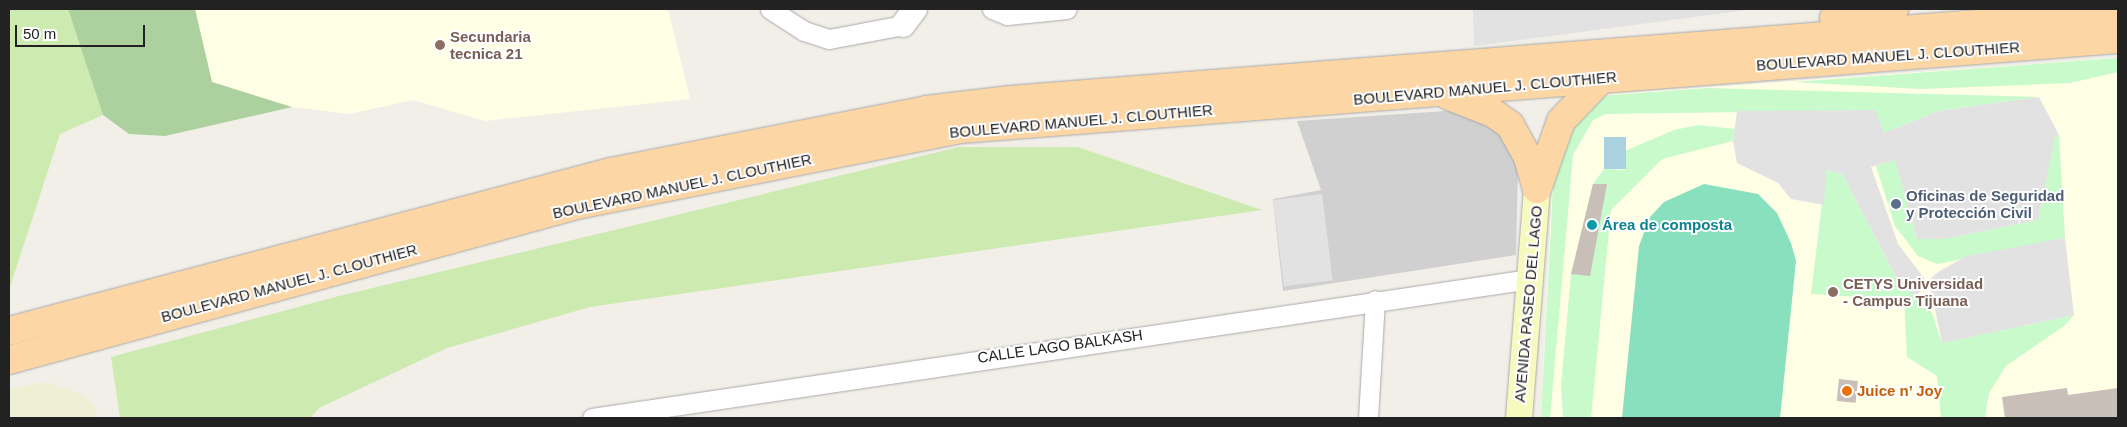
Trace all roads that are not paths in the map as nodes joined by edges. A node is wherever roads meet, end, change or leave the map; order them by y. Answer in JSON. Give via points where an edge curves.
{"nodes":[{"id":1,"x":770,"y":9,"type":"edge"},
{"id":2,"x":992,"y":9,"type":"edge"},
{"id":3,"x":1067,"y":9,"type":"edge"},
{"id":4,"x":1894,"y":9,"type":"edge"},
{"id":5,"x":2118,"y":13,"type":"edge"},
{"id":6,"x":909,"y":17,"type":"edge"},
{"id":7,"x":2118,"y":39,"type":"edge"},
{"id":8,"x":1654,"y":48,"type":"junction"},
{"id":9,"x":1602,"y":78,"type":"junction"},
{"id":10,"x":1432,"y":93,"type":"junction"},
{"id":11,"x":1538,"y":189,"type":"junction"},
{"id":12,"x":1530,"y":280,"type":"junction"},
{"id":13,"x":1374,"y":300,"type":"junction"},
{"id":14,"x":9,"y":330,"type":"edge"},
{"id":15,"x":9,"y":360,"type":"edge"},
{"id":16,"x":592,"y":418,"type":"edge"},
{"id":17,"x":1368,"y":418,"type":"edge"},
{"id":18,"x":1519,"y":418,"type":"edge"}],
"edges":[{"from":1,"to":6,"type":"street","via":[[804,31],[829,39]]},
{"from":2,"to":3,"type":"street","via":[[1007,15]]},
{"from":4,"to":8,"type":"main road"},
{"from":5,"to":8,"type":"main road","name":"BOULEVARD MANUEL J. CLOUTHIER"},
{"from":7,"to":9,"type":"main road","name":"BOULEVARD MANUEL J. CLOUTHIER"},
{"from":8,"to":14,"type":"main road","name":"BOULEVARD MANUEL J. CLOUTHIER","via":[[926,110],[611,172]]},
{"from":9,"to":10,"type":"main road","name":"BOULEVARD MANUEL J. CLOUTHIER"},
{"from":9,"to":11,"type":"main road","via":[[1561,121]]},
{"from":10,"to":11,"type":"main road","via":[[1475,104],[1510,125],[1528,158]]},
{"from":10,"to":15,"type":"main road","name":"BOULEVARD MANUEL J. CLOUTHIER","via":[[961,129],[577,206]]},
{"from":11,"to":12,"type":"main road","name":"AVENIDA PASEO DEL LAGO"},
{"from":12,"to":13,"type":"street","name":"CALLE LAGO BALKASH"},
{"from":12,"to":18,"type":"main road","name":"AVENIDA PASEO DEL LAGO"},
{"from":13,"to":16,"type":"street","name":"CALLE LAGO BALKASH"},
{"from":13,"to":17,"type":"street"}]}
